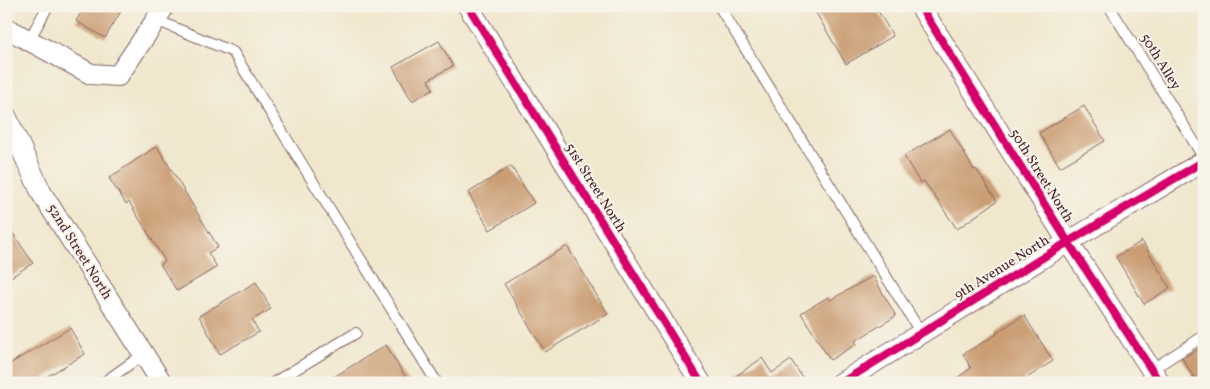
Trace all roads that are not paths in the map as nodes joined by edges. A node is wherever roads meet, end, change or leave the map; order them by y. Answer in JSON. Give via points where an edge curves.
{"nodes":[{"id":1,"x":48,"y":6,"type":"edge"},
{"id":2,"x":468,"y":6,"type":"edge"},
{"id":3,"x":719,"y":6,"type":"edge"},
{"id":4,"x":920,"y":6,"type":"edge"},
{"id":5,"x":1109,"y":6,"type":"edge"},
{"id":6,"x":160,"y":13,"type":"edge"},
{"id":7,"x":6,"y":28,"type":"edge"},
{"id":8,"x":29,"y":40,"type":"junction"},
{"id":9,"x":6,"y":116,"type":"edge"},
{"id":10,"x":1204,"y":160,"type":"edge"},
{"id":11,"x":1068,"y":242,"type":"junction"},
{"id":12,"x":356,"y":333,"type":"dead end"},
{"id":13,"x":921,"y":333,"type":"junction"},
{"id":14,"x":1204,"y":336,"type":"edge"},
{"id":15,"x":144,"y":354,"type":"junction"},
{"id":16,"x":1156,"y":376,"type":"edge"},
{"id":17,"x":103,"y":383,"type":"edge"},
{"id":18,"x":162,"y":383,"type":"edge"},
{"id":19,"x":273,"y":383,"type":"edge"},
{"id":20,"x":437,"y":383,"type":"edge"},
{"id":21,"x":701,"y":383,"type":"edge"},
{"id":22,"x":841,"y":383,"type":"edge"}],
"edges":[{"from":1,"to":8,"type":"lane"},
{"from":2,"to":21,"type":"street","name":"51st Street North"},
{"from":3,"to":13,"type":"lane"},
{"from":4,"to":11,"type":"street","name":"50th Street North"},
{"from":5,"to":10,"type":"lane","name":"50th Alley"},
{"from":6,"to":8,"type":"street","via":[[118,76],[91,74]]},
{"from":6,"to":20,"type":"lane","via":[[233,52]]},
{"from":7,"to":8,"type":"street"},
{"from":9,"to":15,"type":"street","name":"52nd Street North","via":[[42,194]]},
{"from":10,"to":11,"type":"street","name":"9th Avenue North"},
{"from":11,"to":13,"type":"street","name":"9th Avenue North"},
{"from":11,"to":16,"type":"street","name":"50th Street North"},
{"from":12,"to":19,"type":"lane"},
{"from":13,"to":22,"type":"street","name":"9th Avenue North"},
{"from":14,"to":16,"type":"lane"},
{"from":15,"to":17,"type":"lane"},
{"from":15,"to":18,"type":"street","name":"52nd Street North"}]}
